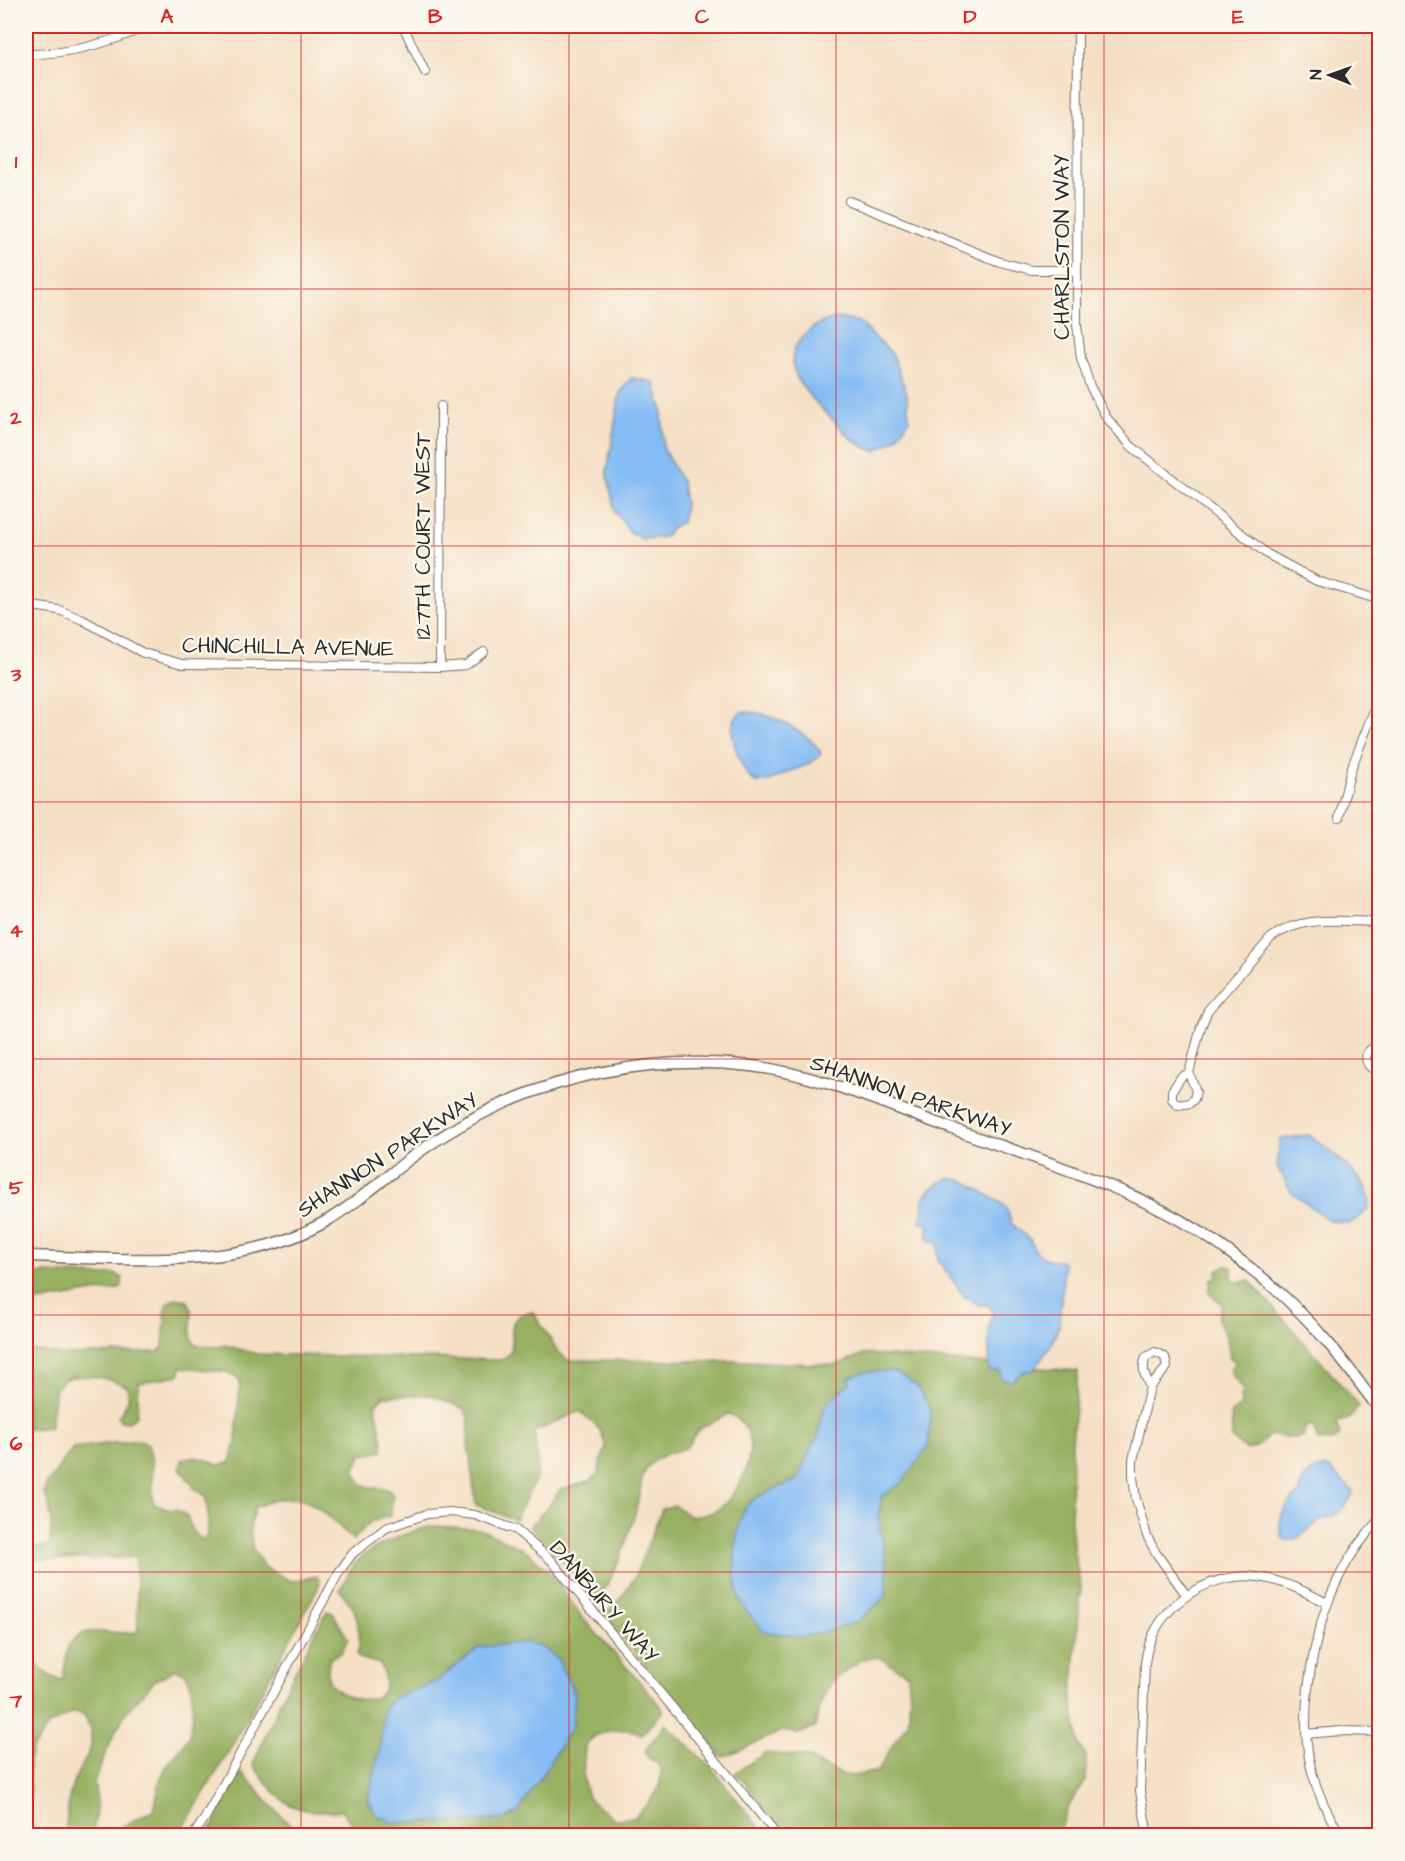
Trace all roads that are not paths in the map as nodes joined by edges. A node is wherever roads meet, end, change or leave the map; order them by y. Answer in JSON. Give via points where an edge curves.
{"nodes":[{"id":1,"x":148,"y":26,"type":"edge"},
{"id":2,"x":403,"y":26,"type":"edge"},
{"id":3,"x":1078,"y":26,"type":"edge"},
{"id":4,"x":26,"y":54,"type":"edge"},
{"id":5,"x":425,"y":72,"type":"dead end"},
{"id":6,"x":849,"y":201,"type":"dead end"},
{"id":7,"x":1077,"y":270,"type":"junction"},
{"id":8,"x":441,"y":406,"type":"dead end"},
{"id":9,"x":1380,"y":600,"type":"edge"},
{"id":10,"x":26,"y":605,"type":"edge"},
{"id":11,"x":484,"y":652,"type":"dead end"},
{"id":12,"x":440,"y":667,"type":"junction"},
{"id":13,"x":1380,"y":695,"type":"edge"},
{"id":14,"x":1339,"y":818,"type":"dead end"},
{"id":15,"x":1380,"y":922,"type":"edge"},
{"id":16,"x":1380,"y":1046,"type":"edge"},
{"id":17,"x":1380,"y":1072,"type":"edge"},
{"id":18,"x":1189,"y":1073,"type":"dead end"},
{"id":19,"x":26,"y":1256,"type":"edge"},
{"id":20,"x":1150,"y":1387,"type":"dead end"},
{"id":21,"x":1380,"y":1410,"type":"edge"},
{"id":22,"x":1380,"y":1519,"type":"edge"},
{"id":23,"x":1188,"y":1596,"type":"junction"},
{"id":24,"x":1327,"y":1603,"type":"junction"},
{"id":25,"x":1380,"y":1732,"type":"edge"},
{"id":26,"x":1306,"y":1734,"type":"junction"},
{"id":27,"x":193,"y":1836,"type":"edge"},
{"id":28,"x":776,"y":1836,"type":"edge"},
{"id":29,"x":1148,"y":1836,"type":"edge"},
{"id":30,"x":1342,"y":1836,"type":"edge"}],
"edges":[{"from":1,"to":4,"type":"street","via":[[90,47]]},
{"from":2,"to":5,"type":"street"},
{"from":3,"to":7,"type":"street","name":"CHARLSTON WAY"},
{"from":6,"to":7,"type":"street","via":[[1000,262],[1032,270]]},
{"from":7,"to":9,"type":"street","name":"CHARLSTON WAY","via":[[1081,358],[1106,417],[1131,446],[1267,554],[1317,580]]},
{"from":8,"to":12,"type":"street","name":"127TH COURT WEST"},
{"from":10,"to":12,"type":"street","name":"CHINCHILLA AVENUE","via":[[59,610],[143,653],[182,664]]},
{"from":11,"to":12,"type":"street","name":"CHINCHILLA AVENUE","via":[[466,665]]},
{"from":13,"to":14,"type":"street","via":[[1351,769]]},
{"from":15,"to":18,"type":"street","via":[[1300,923],[1278,932],[1208,1010]]},
{"from":16,"to":17,"type":"street","via":[[1372,1047],[1365,1059],[1373,1070]]},
{"from":19,"to":21,"type":"street","name":"SHANNON PARKWAY","via":[[187,1258],[241,1253],[284,1241],[320,1225],[451,1131],[538,1090],[619,1069],[684,1063],[750,1066],[814,1078],[1115,1188],[1168,1214],[1227,1250],[1280,1293],[1327,1342]]},
{"from":20,"to":23,"type":"street","via":[[1133,1460],[1136,1499],[1156,1553]]},
{"from":22,"to":24,"type":"street","via":[[1348,1559]]},
{"from":23,"to":24,"type":"street","via":[[1210,1582],[1249,1576],[1275,1581]]},
{"from":23,"to":29,"type":"street","via":[[1166,1615],[1146,1651],[1140,1791]]},
{"from":24,"to":26,"type":"street","via":[[1307,1685]]},
{"from":25,"to":26,"type":"street"},
{"from":26,"to":30,"type":"street","via":[[1319,1793]]},
{"from":27,"to":28,"type":"street","name":"DANBURY WAY","via":[[353,1553],[386,1528],[427,1514],[450,1512],[475,1515],[516,1530],[551,1560]]}]}
